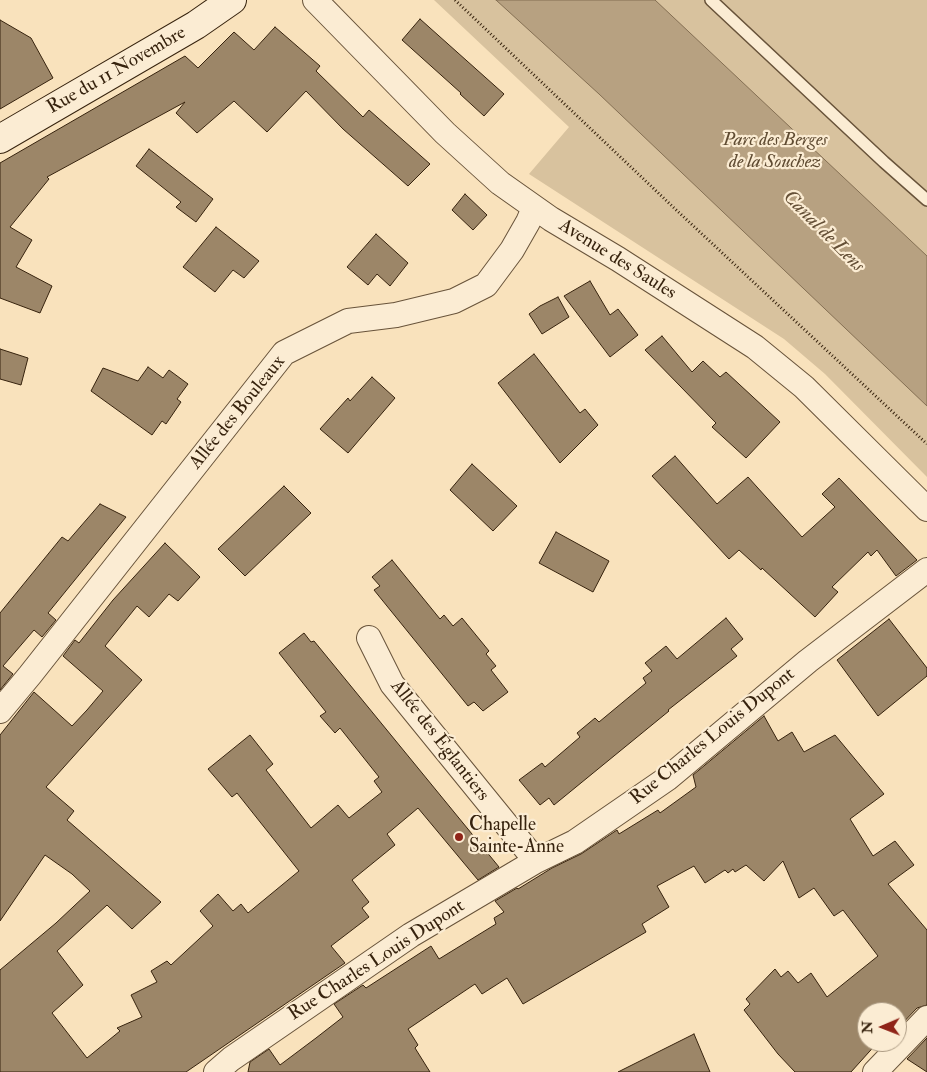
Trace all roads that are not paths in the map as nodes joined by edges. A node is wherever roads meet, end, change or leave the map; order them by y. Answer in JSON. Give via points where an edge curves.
{"nodes":[{"id":1,"x":232,"y":0,"type":"edge"},
{"id":2,"x":315,"y":0,"type":"edge"},
{"id":3,"x":711,"y":0,"type":"edge"},
{"id":4,"x":0,"y":139,"type":"edge"},
{"id":5,"x":927,"y":200,"type":"edge"},
{"id":6,"x":534,"y":208,"type":"junction"},
{"id":7,"x":927,"y":510,"type":"edge"},
{"id":8,"x":927,"y":570,"type":"edge"},
{"id":9,"x":370,"y":638,"type":"dead end"},
{"id":10,"x":0,"y":711,"type":"edge"},
{"id":11,"x":536,"y":861,"type":"junction"},
{"id":12,"x":927,"y":1018,"type":"edge"},
{"id":13,"x":218,"y":1072,"type":"edge"},
{"id":14,"x":875,"y":1072,"type":"edge"}],
"edges":[{"from":1,"to":4,"type":"main road","name":"Rue du 11 Novembre","via":[[196,25]]},
{"from":2,"to":6,"type":"street","name":"Avenue des Saules","via":[[445,133],[500,183]]},
{"from":3,"to":5,"type":"lane"},
{"from":6,"to":7,"type":"street","name":"Avenue des Saules","via":[[755,347],[804,387]]},
{"from":6,"to":10,"type":"street","name":"Allée des Bouleaux","via":[[512,250],[486,285],[454,301],[348,321],[284,353]]},
{"from":8,"to":11,"type":"street","name":"Rue Charles Louis Dupont","via":[[808,661],[668,778],[575,842]]},
{"from":9,"to":11,"type":"street","name":"Allée des Églantiers","via":[[392,684]]},
{"from":11,"to":13,"type":"street","name":"Rue Charles Louis Dupont","via":[[411,935],[231,1059]]},
{"from":12,"to":14,"type":"street"}]}
